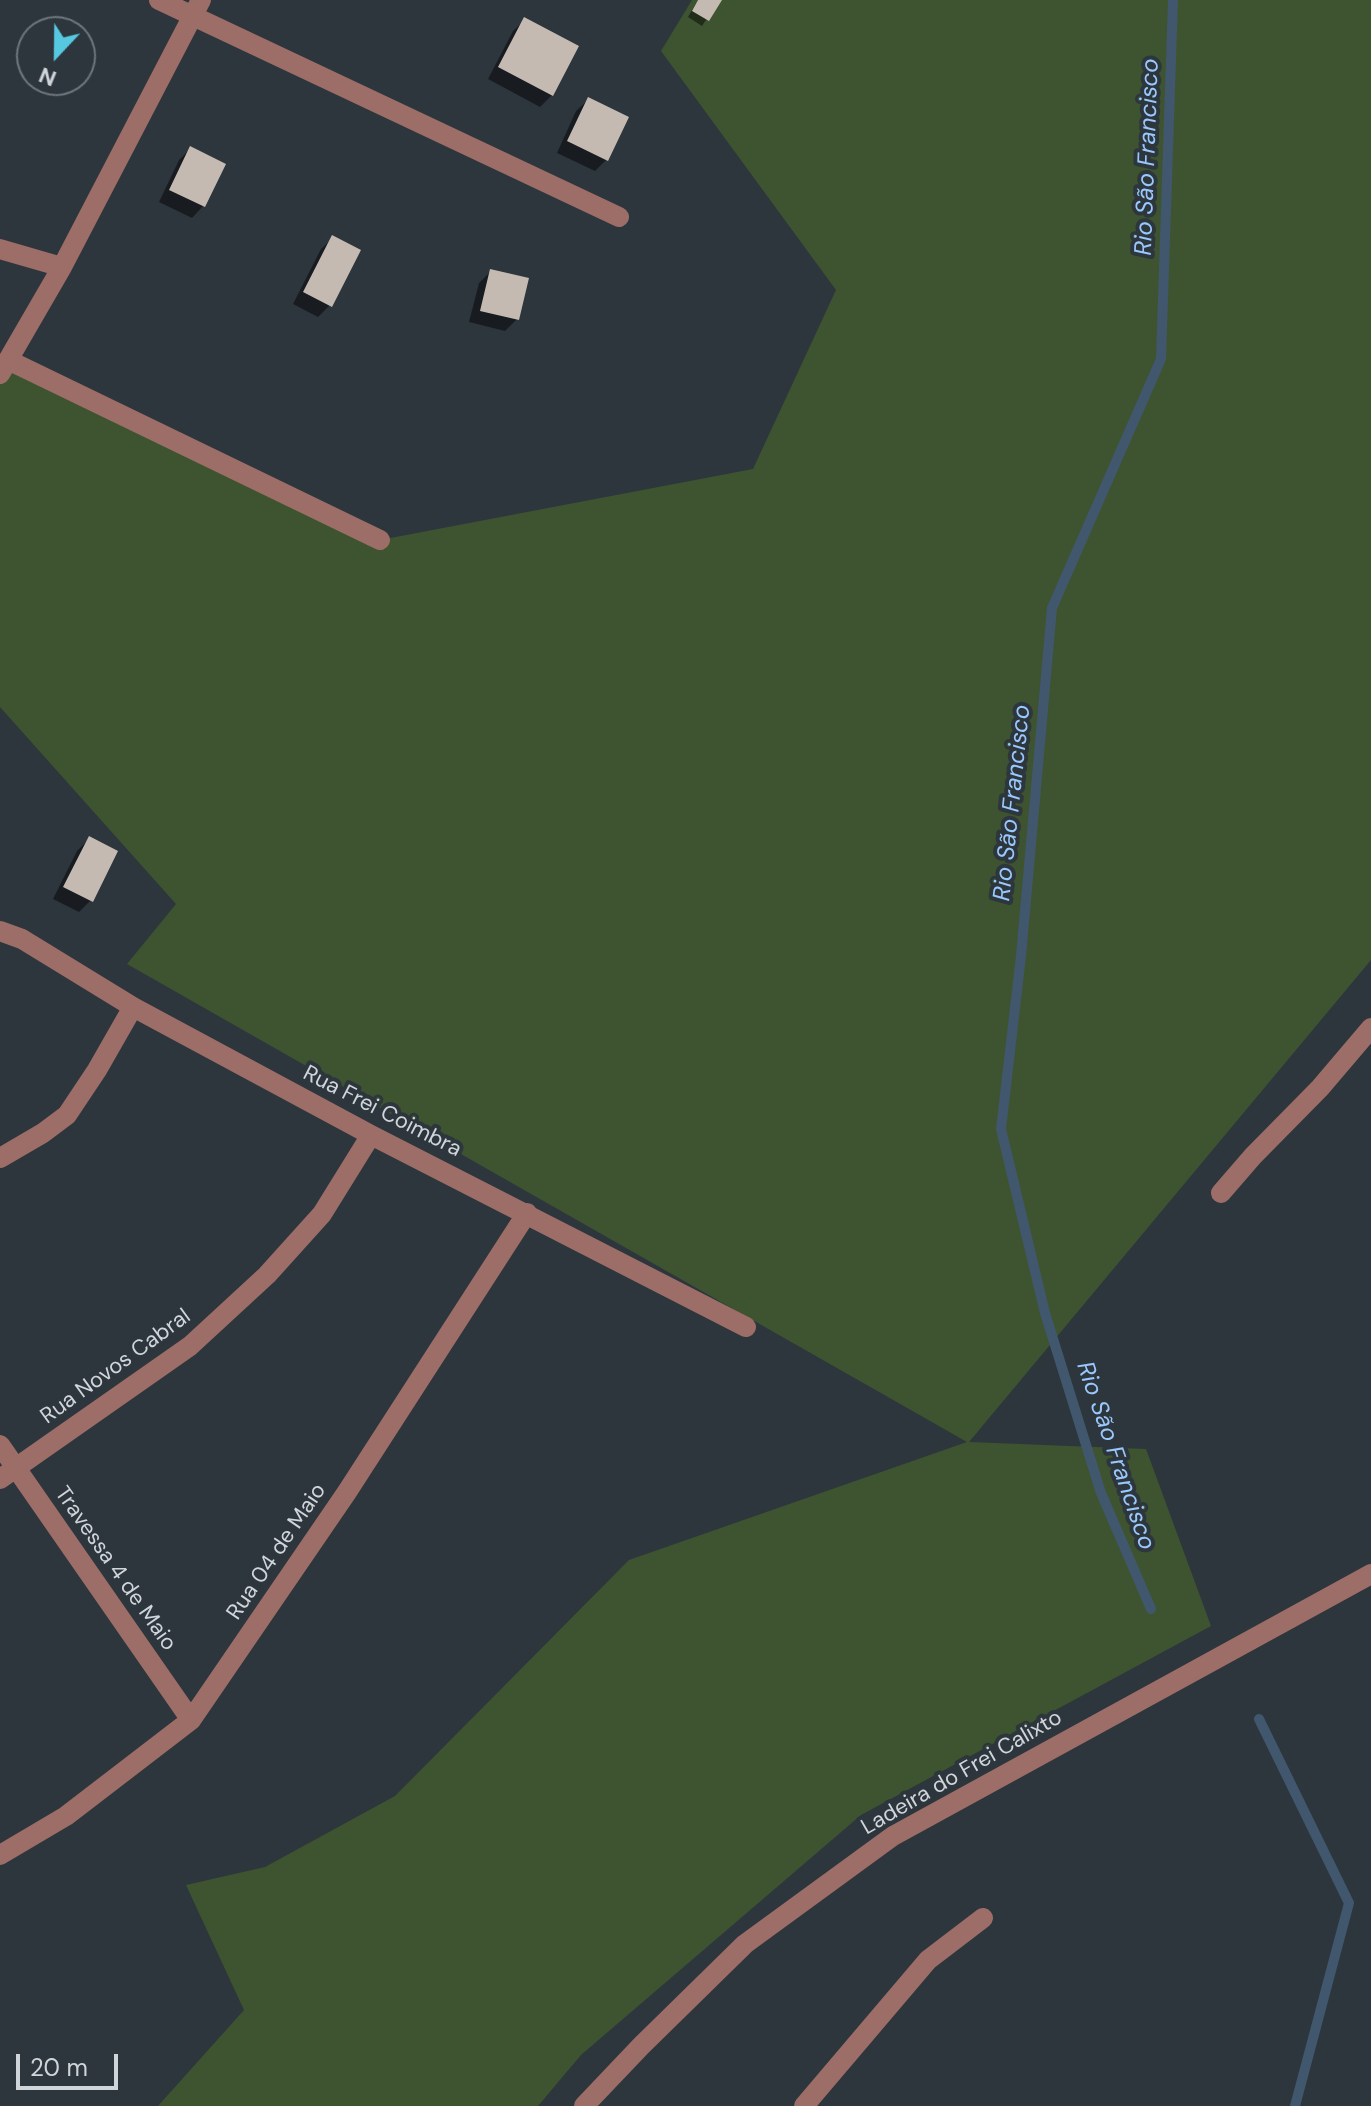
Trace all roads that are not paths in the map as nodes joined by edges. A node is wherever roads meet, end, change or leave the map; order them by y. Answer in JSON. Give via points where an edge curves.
{"nodes":[{"id":1,"x":159,"y":0,"type":"edge"},
{"id":2,"x":197,"y":7,"type":"edge"},
{"id":3,"x":619,"y":217,"type":"dead end"},
{"id":4,"x":0,"y":249,"type":"edge"},
{"id":5,"x":62,"y":267,"type":"junction"},
{"id":6,"x":4,"y":367,"type":"edge"},
{"id":7,"x":380,"y":540,"type":"dead end"},
{"id":8,"x":0,"y":931,"type":"edge"},
{"id":9,"x":133,"y":1007,"type":"junction"},
{"id":10,"x":1371,"y":1028,"type":"edge"},
{"id":11,"x":371,"y":1135,"type":"junction"},
{"id":12,"x":0,"y":1158,"type":"edge"},
{"id":13,"x":1221,"y":1193,"type":"dead end"},
{"id":14,"x":527,"y":1213,"type":"junction"},
{"id":15,"x":746,"y":1327,"type":"dead end"},
{"id":16,"x":0,"y":1445,"type":"edge"},
{"id":17,"x":8,"y":1474,"type":"edge"},
{"id":18,"x":1371,"y":1574,"type":"edge"},
{"id":19,"x":191,"y":1720,"type":"junction"},
{"id":20,"x":0,"y":1855,"type":"edge"},
{"id":21,"x":983,"y":1918,"type":"dead end"},
{"id":22,"x":584,"y":2106,"type":"edge"},
{"id":23,"x":804,"y":2106,"type":"edge"}],
"edges":[{"from":1,"to":2,"type":"street"},
{"from":2,"to":3,"type":"street"},
{"from":2,"to":5,"type":"street"},
{"from":4,"to":5,"type":"street"},
{"from":5,"to":6,"type":"street"},
{"from":6,"to":7,"type":"street"},
{"from":8,"to":9,"type":"street","name":"Rua Frei Coimbra"},
{"from":9,"to":11,"type":"street","name":"Rua Frei Coimbra"},
{"from":9,"to":12,"type":"street","via":[[67,1115]]},
{"from":10,"to":13,"type":"street"},
{"from":11,"to":14,"type":"street","name":"Rua Frei Coimbra"},
{"from":11,"to":17,"type":"street","name":"Rua Novos Cabral","via":[[322,1214],[267,1275],[190,1346]]},
{"from":14,"to":15,"type":"street","name":"Rua Frei Coimbra"},
{"from":14,"to":19,"type":"street","name":"Rua 04 de Maio","via":[[347,1492]]},
{"from":16,"to":17,"type":"street","name":"Travessa 4 de Maio"},
{"from":17,"to":19,"type":"street","name":"Travessa 4 de Maio"},
{"from":18,"to":22,"type":"street","name":"Ladeira do Frei Calixto","via":[[893,1836],[745,1944]]},
{"from":19,"to":20,"type":"street","name":"Rua 04 de Maio","via":[[66,1816]]},
{"from":21,"to":23,"type":"street","via":[[928,1960]]}]}
